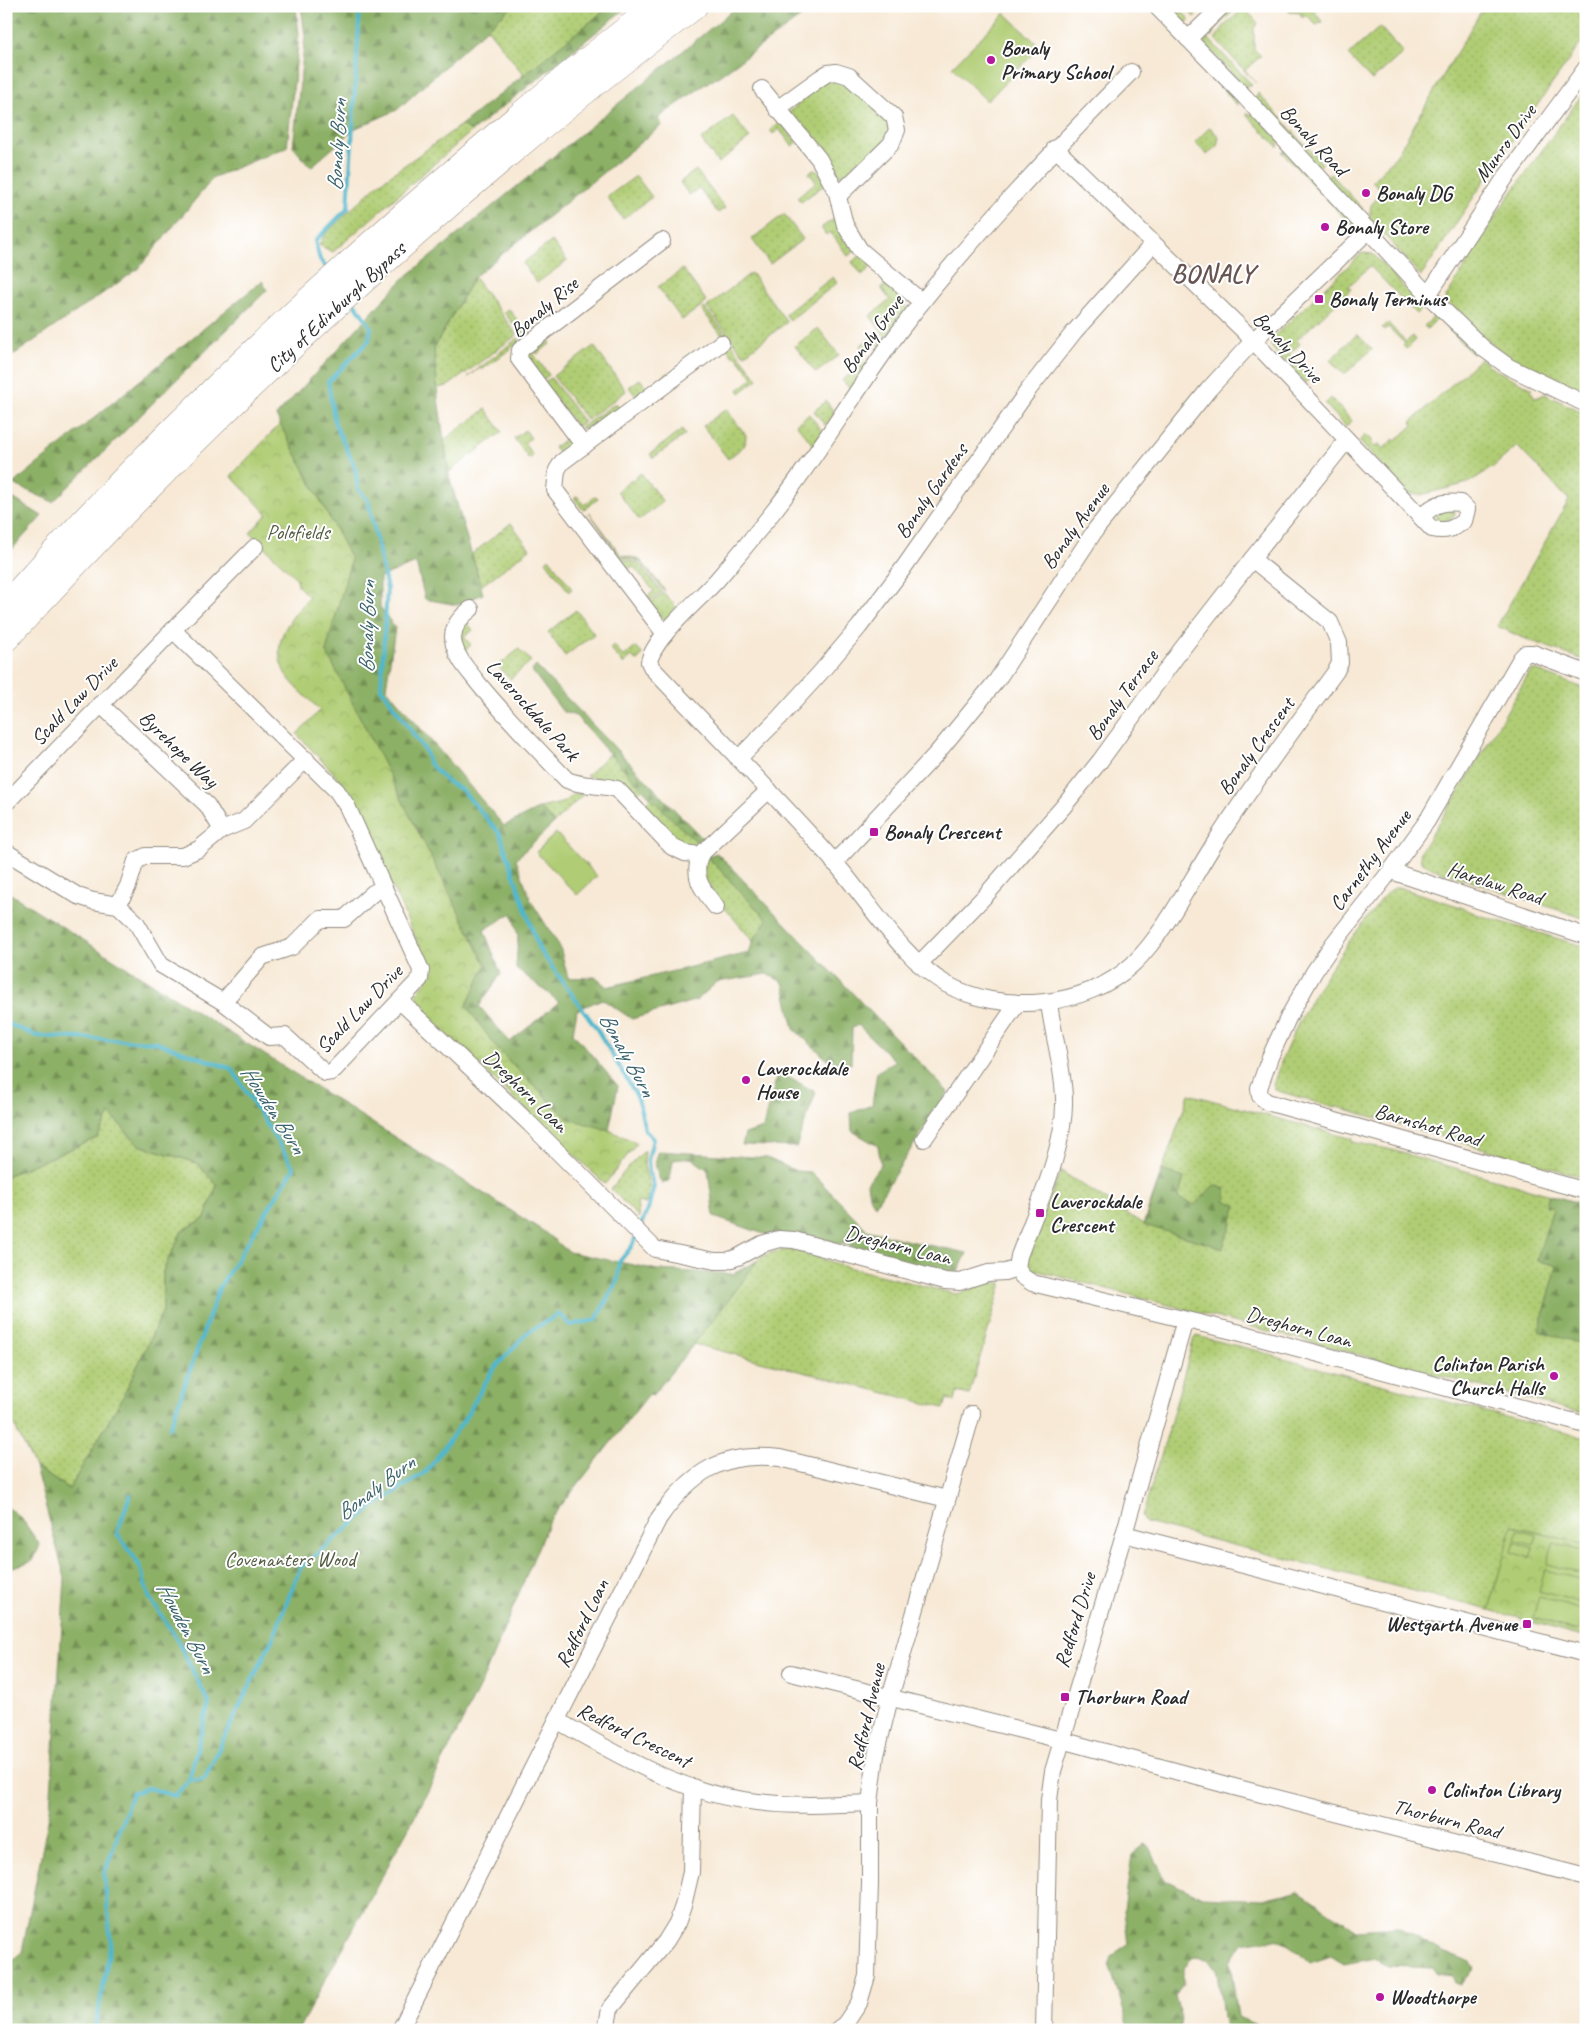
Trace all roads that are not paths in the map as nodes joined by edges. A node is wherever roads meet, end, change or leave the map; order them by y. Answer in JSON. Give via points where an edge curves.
{"nodes":[{"id":1,"x":659,"y":6,"type":"edge"},
{"id":2,"x":693,"y":6,"type":"edge"},
{"id":3,"x":1156,"y":6,"type":"edge"},
{"id":4,"x":1222,"y":6,"type":"edge"},
{"id":5,"x":1188,"y":40,"type":"junction"},
{"id":6,"x":1586,"y":68,"type":"edge"},
{"id":7,"x":1131,"y":72,"type":"dead end"},
{"id":8,"x":762,"y":89,"type":"dead end"},
{"id":9,"x":777,"y":108,"type":"junction"},
{"id":10,"x":1055,"y":148,"type":"junction"},
{"id":11,"x":838,"y":196,"type":"junction"},
{"id":12,"x":1369,"y":230,"type":"junction"},
{"id":13,"x":662,"y":241,"type":"dead end"},
{"id":14,"x":1154,"y":244,"type":"junction"},
{"id":15,"x":362,"y":267,"type":"junction"},
{"id":16,"x":1428,"y":295,"type":"junction"},
{"id":17,"x":922,"y":302,"type":"junction"},
{"id":18,"x":320,"y":305,"type":"junction"},
{"id":19,"x":1253,"y":341,"type":"junction"},
{"id":20,"x":721,"y":343,"type":"dead end"},
{"id":21,"x":1586,"y":404,"type":"edge"},
{"id":22,"x":1347,"y":440,"type":"junction"},
{"id":23,"x":584,"y":446,"type":"junction"},
{"id":24,"x":1422,"y":517,"type":"dead end"},
{"id":25,"x":255,"y":546,"type":"dead end"},
{"id":26,"x":1252,"y":559,"type":"junction"},
{"id":27,"x":6,"y":607,"type":"edge"},
{"id":28,"x":471,"y":610,"type":"dead end"},
{"id":29,"x":173,"y":630,"type":"junction"},
{"id":30,"x":665,"y":634,"type":"junction"},
{"id":31,"x":6,"y":637,"type":"edge"},
{"id":32,"x":1586,"y":673,"type":"edge"},
{"id":33,"x":100,"y":704,"type":"junction"},
{"id":34,"x":306,"y":759,"type":"junction"},
{"id":35,"x":738,"y":759,"type":"junction"},
{"id":36,"x":769,"y":790,"type":"junction"},
{"id":37,"x":6,"y":803,"type":"edge"},
{"id":38,"x":222,"y":830,"type":"junction"},
{"id":39,"x":6,"y":852,"type":"edge"},
{"id":40,"x":700,"y":854,"type":"junction"},
{"id":41,"x":834,"y":862,"type":"junction"},
{"id":42,"x":1392,"y":869,"type":"junction"},
{"id":43,"x":383,"y":888,"type":"junction"},
{"id":44,"x":118,"y":905,"type":"junction"},
{"id":45,"x":716,"y":907,"type":"dead end"},
{"id":46,"x":1586,"y":936,"type":"edge"},
{"id":47,"x":919,"y":964,"type":"junction"},
{"id":48,"x":400,"y":1001,"type":"junction"},
{"id":49,"x":223,"y":1002,"type":"junction"},
{"id":50,"x":1049,"y":1003,"type":"junction"},
{"id":51,"x":1017,"y":1004,"type":"junction"},
{"id":52,"x":1260,"y":1096,"type":"joint"},
{"id":53,"x":924,"y":1139,"type":"dead end"},
{"id":54,"x":1586,"y":1191,"type":"edge"},
{"id":55,"x":1017,"y":1268,"type":"junction"},
{"id":56,"x":1186,"y":1320,"type":"junction"},
{"id":57,"x":972,"y":1414,"type":"dead end"},
{"id":58,"x":1586,"y":1425,"type":"edge"},
{"id":59,"x":947,"y":1499,"type":"junction"},
{"id":60,"x":1124,"y":1534,"type":"junction"},
{"id":61,"x":1586,"y":1654,"type":"edge"},
{"id":62,"x":791,"y":1673,"type":"dead end"},
{"id":63,"x":890,"y":1698,"type":"junction"},
{"id":64,"x":558,"y":1721,"type":"junction"},
{"id":65,"x":1061,"y":1740,"type":"junction"},
{"id":66,"x":693,"y":1787,"type":"junction"},
{"id":67,"x":870,"y":1803,"type":"junction"},
{"id":68,"x":1586,"y":1877,"type":"edge"},
{"id":69,"x":400,"y":2030,"type":"edge"},
{"id":70,"x":606,"y":2030,"type":"edge"},
{"id":71,"x":837,"y":2030,"type":"edge"},
{"id":72,"x":1044,"y":2030,"type":"edge"}],
"edges":[{"from":1,"to":15,"type":"highway","name":"City of Edinburgh Bypass","via":[[488,143]]},
{"from":2,"to":15,"type":"highway","name":"City of Edinburgh Bypass"},
{"from":3,"to":5,"type":"street","name":"Bonaly Road"},
{"from":4,"to":5,"type":"street"},
{"from":5,"to":12,"type":"street","name":"Bonaly Road"},
{"from":6,"to":16,"type":"street","name":"Munro Drive","via":[[1503,181]]},
{"from":7,"to":10,"type":"street","name":"Bonaly Grove"},
{"from":8,"to":9,"type":"street"},
{"from":9,"to":11,"type":"street","via":[[819,160]]},
{"from":9,"to":11,"type":"street","via":[[828,73],[836,72],[849,76],[894,117],[897,130],[890,144]]},
{"from":10,"to":14,"type":"street","name":"Bonaly Drive"},
{"from":10,"to":17,"type":"street","name":"Bonaly Grove","via":[[977,234]]},
{"from":11,"to":17,"type":"street","via":[[845,226],[860,250]]},
{"from":12,"to":16,"type":"street","name":"Bonaly Road"},
{"from":12,"to":19,"type":"street","name":"Bonaly Avenue"},
{"from":13,"to":23,"type":"street","name":"Bonaly Rise","via":[[520,350],[519,358]]},
{"from":14,"to":19,"type":"street","name":"Bonaly Drive"},
{"from":14,"to":35,"type":"street","name":"Bonaly Gardens","via":[[1074,332],[1029,388],[859,627],[779,718]]},
{"from":15,"to":18,"type":"highway","name":"City of Edinburgh Bypass"},
{"from":16,"to":21,"type":"street","name":"Bonaly Road","via":[[1484,349],[1516,370]]},
{"from":17,"to":30,"type":"street","name":"Bonaly Grove","via":[[774,512],[717,580]]},
{"from":18,"to":27,"type":"highway","name":"City of Edinburgh Bypass","via":[[170,435]]},
{"from":18,"to":31,"type":"highway","name":"City of Edinburgh Bypass"},
{"from":19,"to":22,"type":"street","name":"Bonaly Drive"},
{"from":19,"to":41,"type":"street","name":"Bonaly Avenue","via":[[1181,421],[1096,529],[991,686],[931,760]]},
{"from":20,"to":23,"type":"street"},
{"from":22,"to":24,"type":"street","name":"Bonaly Drive"},
{"from":22,"to":26,"type":"street","name":"Bonaly Terrace"},
{"from":23,"to":30,"type":"street","via":[[562,462],[555,490]]},
{"from":25,"to":29,"type":"street","name":"Scald Law Drive"},
{"from":26,"to":47,"type":"street","name":"Bonaly Terrace","via":[[1063,807],[985,896]]},
{"from":26,"to":50,"type":"street","name":"Bonaly Crescent","via":[[1330,622],[1339,643],[1340,663],[1239,805],[1155,940],[1131,966],[1103,984]]},
{"from":28,"to":40,"type":"street","name":"Laverockdale Park","via":[[457,623],[453,643],[462,664],[496,707],[567,780],[578,785],[604,785],[617,789],[672,846],[685,853]]},
{"from":29,"to":33,"type":"street","name":"Scald Law Drive"},
{"from":29,"to":34,"type":"street","name":"Scald Law Drive"},
{"from":30,"to":35,"type":"street","name":"Bonaly Crescent","via":[[650,656],[652,668]]},
{"from":32,"to":42,"type":"street","name":"Carnethy Avenue","via":[[1526,653],[1447,788]]},
{"from":33,"to":37,"type":"street","name":"Scald Law Drive"},
{"from":33,"to":38,"type":"street","name":"Byrehope Way","via":[[207,805]]},
{"from":34,"to":38,"type":"street","via":[[244,821]]},
{"from":34,"to":43,"type":"street","name":"Scald Law Drive","via":[[348,806]]},
{"from":35,"to":36,"type":"street","name":"Bonaly Crescent"},
{"from":36,"to":40,"type":"street"},
{"from":36,"to":41,"type":"street","name":"Bonaly Crescent"},
{"from":38,"to":44,"type":"street","via":[[199,849],[183,856],[146,856],[136,861]]},
{"from":39,"to":44,"type":"street","via":[[78,896]]},
{"from":40,"to":45,"type":"street","via":[[697,879]]},
{"from":41,"to":47,"type":"street","name":"Bonaly Crescent"},
{"from":42,"to":46,"type":"street","name":"Harelaw Road"},
{"from":42,"to":52,"type":"street","name":"Carnethy Avenue","via":[[1347,924],[1314,972],[1270,1056],[1259,1088]]},
{"from":43,"to":48,"type":"street","name":"Scald Law Drive","via":[[422,974]]},
{"from":43,"to":49,"type":"street","via":[[344,919],[320,919],[292,947],[262,957]]},
{"from":44,"to":49,"type":"street","name":"Scald Law Drive","via":[[136,922],[161,966]]},
{"from":47,"to":51,"type":"street","name":"Bonaly Crescent","via":[[947,984],[978,996]]},
{"from":48,"to":49,"type":"street","name":"Scald Law Drive","via":[[332,1072],[325,1073],[285,1036],[269,1037]]},
{"from":48,"to":55,"type":"street","name":"Dreghorn Loan","via":[[655,1249],[715,1261],[738,1257],[779,1238],[945,1281],[960,1282]]},
{"from":50,"to":51,"type":"street","name":"Bonaly Crescent"},
{"from":50,"to":55,"type":"street","via":[[1062,1070],[1062,1124],[1051,1169]]},
{"from":51,"to":53,"type":"street","via":[[938,1128]]},
{"from":52,"to":54,"type":"street","name":"Barnshot Road","via":[[1267,1102]]},
{"from":55,"to":56,"type":"street","name":"Dreghorn Loan","via":[[1032,1282]]},
{"from":56,"to":58,"type":"street","name":"Dreghorn Loan"},
{"from":56,"to":60,"type":"street","name":"Redford Drive"},
{"from":57,"to":59,"type":"street","name":"Redford Avenue"},
{"from":59,"to":63,"type":"street","name":"Redford Avenue"},
{"from":59,"to":64,"type":"street","name":"Redford Loan","via":[[780,1458],[744,1457],[712,1466],[682,1489],[659,1518]]},
{"from":60,"to":61,"type":"street"},
{"from":60,"to":65,"type":"street","name":"Redford Drive"},
{"from":62,"to":63,"type":"street","name":"Thorburn Road"},
{"from":63,"to":65,"type":"street","name":"Thorburn Road"},
{"from":63,"to":67,"type":"street","name":"Redford Avenue","via":[[876,1755]]},
{"from":64,"to":66,"type":"street","name":"Redford Crescent","via":[[644,1768]]},
{"from":64,"to":69,"type":"street","name":"Redford Loan"},
{"from":65,"to":68,"type":"street","name":"Thorburn Road"},
{"from":65,"to":72,"type":"street","name":"Redford Drive","via":[[1049,1800]]},
{"from":66,"to":67,"type":"street","name":"Redford Crescent","via":[[742,1800],[778,1804]]},
{"from":66,"to":70,"type":"street","via":[[691,1872],[683,1906],[666,1942],[610,2008]]},
{"from":67,"to":71,"type":"street","name":"Redford Avenue","via":[[867,1976],[859,2003]]}]}
